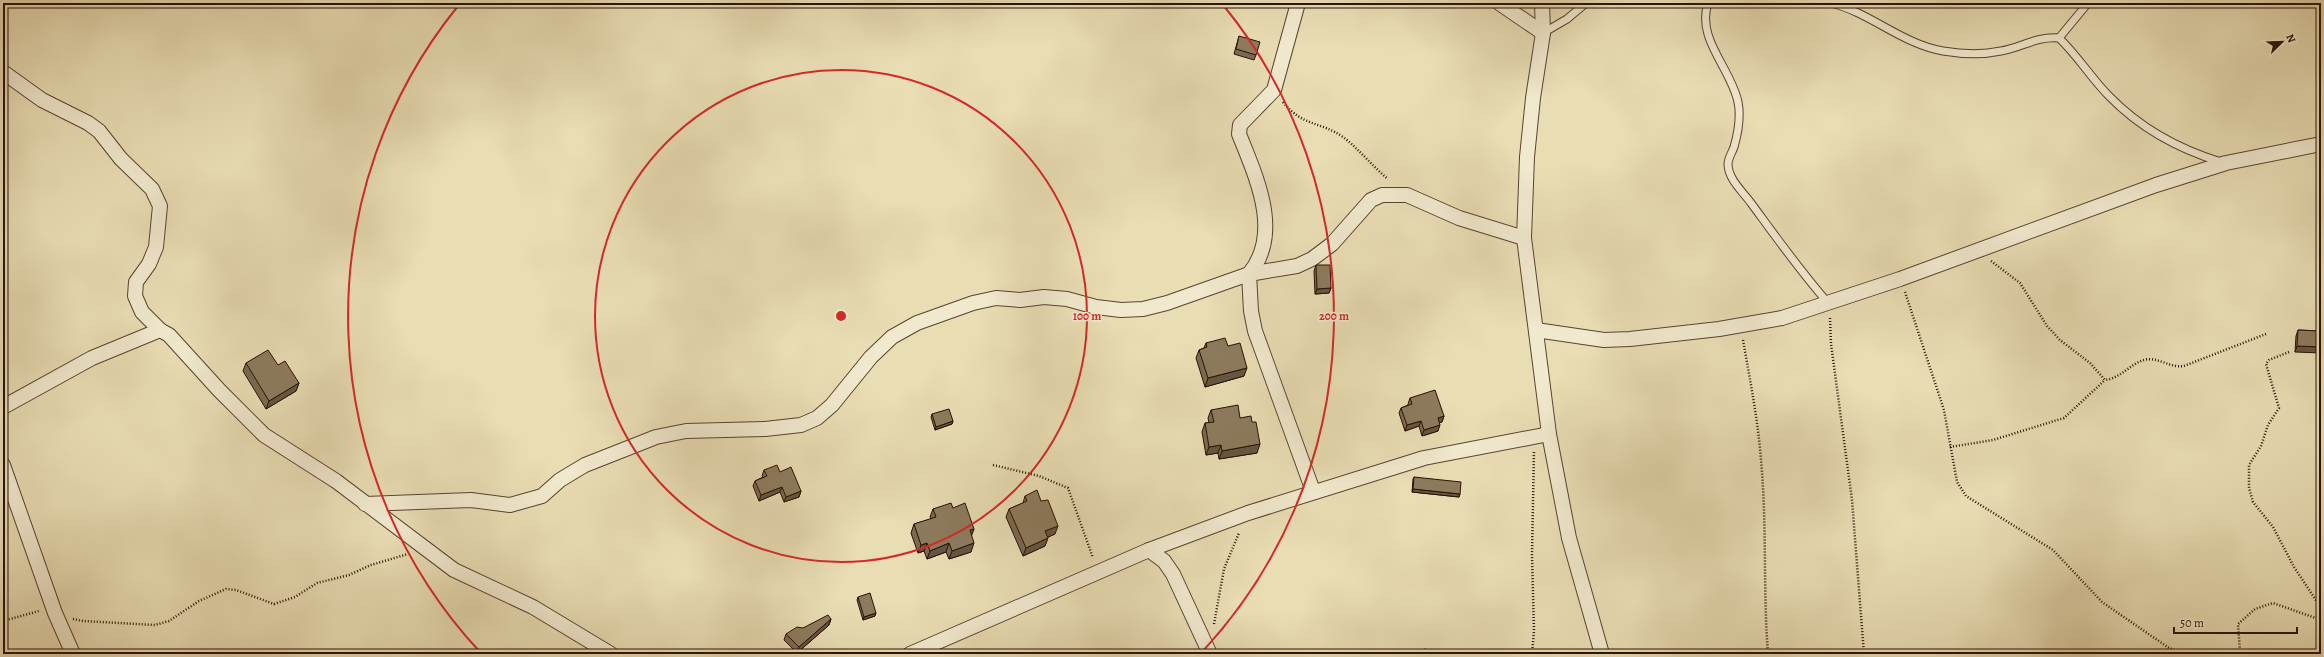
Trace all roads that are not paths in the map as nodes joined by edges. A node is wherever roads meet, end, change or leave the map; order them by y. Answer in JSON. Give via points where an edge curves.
{"nodes":[{"id":1,"x":1298,"y":3,"type":"edge"},
{"id":2,"x":1499,"y":3,"type":"edge"},
{"id":3,"x":1542,"y":3,"type":"edge"},
{"id":4,"x":1586,"y":3,"type":"edge"},
{"id":5,"x":1708,"y":3,"type":"edge"},
{"id":6,"x":1831,"y":3,"type":"edge"},
{"id":7,"x":2088,"y":3,"type":"edge"},
{"id":8,"x":1543,"y":33,"type":"junction"},
{"id":9,"x":2059,"y":38,"type":"junction"},
{"id":10,"x":3,"y":72,"type":"edge"},
{"id":11,"x":2321,"y":144,"type":"edge"},
{"id":12,"x":2226,"y":163,"type":"junction"},
{"id":13,"x":1524,"y":238,"type":"junction"},
{"id":14,"x":1249,"y":274,"type":"junction"},
{"id":15,"x":1829,"y":304,"type":"junction"},
{"id":16,"x":160,"y":330,"type":"junction"},
{"id":17,"x":1536,"y":330,"type":"junction"},
{"id":18,"x":3,"y":407,"type":"edge"},
{"id":19,"x":1549,"y":434,"type":"junction"},
{"id":20,"x":3,"y":465,"type":"edge"},
{"id":21,"x":1313,"y":491,"type":"junction"},
{"id":22,"x":365,"y":504,"type":"junction"},
{"id":23,"x":1149,"y":550,"type":"junction"},
{"id":24,"x":74,"y":654,"type":"edge"},
{"id":25,"x":611,"y":654,"type":"edge"},
{"id":26,"x":910,"y":654,"type":"edge"},
{"id":27,"x":1210,"y":654,"type":"edge"},
{"id":28,"x":1602,"y":654,"type":"edge"}],
"edges":[{"from":1,"to":14,"type":"street","via":[[1274,90],[1240,125],[1239,134],[1261,195],[1266,231],[1263,251]]},
{"from":2,"to":8,"type":"street"},
{"from":3,"to":8,"type":"street"},
{"from":4,"to":8,"type":"lane","via":[[1567,19]]},
{"from":5,"to":15,"type":"lane","via":[[1705,13],[1710,41],[1727,73],[1738,102],[1739,124],[1729,156],[1729,170],[1783,249]]},
{"from":6,"to":9,"type":"lane","via":[[1860,14],[1914,43],[1943,50],[1979,54],[2002,51],[2046,37]]},
{"from":7,"to":9,"type":"lane"},
{"from":8,"to":13,"type":"street","via":[[1527,157]]},
{"from":9,"to":12,"type":"lane","via":[[2108,96],[2132,118],[2166,141],[2192,153]]},
{"from":10,"to":16,"type":"street","via":[[42,100],[99,131],[121,159],[152,189],[160,206],[156,247],[149,264],[136,282],[135,296],[142,312]]},
{"from":11,"to":12,"type":"street"},
{"from":12,"to":15,"type":"street","via":[[2156,185]]},
{"from":13,"to":14,"type":"street","via":[[1459,218],[1407,195],[1382,195],[1371,200],[1332,244],[1312,259],[1297,266]]},
{"from":13,"to":17,"type":"street"},
{"from":14,"to":21,"type":"street","via":[[1255,331]]},
{"from":14,"to":22,"type":"street","via":[[1143,309],[1096,307],[1067,299],[1044,297],[1020,300],[996,298],[973,303],[917,323],[892,337],[871,357],[832,405],[817,418],[801,425],[765,429],[686,431],[656,437],[585,465],[560,480],[542,496],[510,505],[471,500]]},
{"from":15,"to":17,"type":"street","via":[[1782,318],[1740,326],[1630,339],[1604,340]]},
{"from":16,"to":18,"type":"street","via":[[92,358]]},
{"from":16,"to":22,"type":"street","via":[[169,335],[264,435],[336,481]]},
{"from":17,"to":19,"type":"street"},
{"from":19,"to":21,"type":"street","via":[[1424,458]]},
{"from":19,"to":28,"type":"street","via":[[1570,538]]},
{"from":20,"to":24,"type":"street","via":[[55,613]]},
{"from":21,"to":23,"type":"street"},
{"from":22,"to":25,"type":"street","via":[[466,577],[533,607]]},
{"from":23,"to":26,"type":"street"},
{"from":23,"to":27,"type":"street","via":[[1164,561],[1173,574]]}]}
